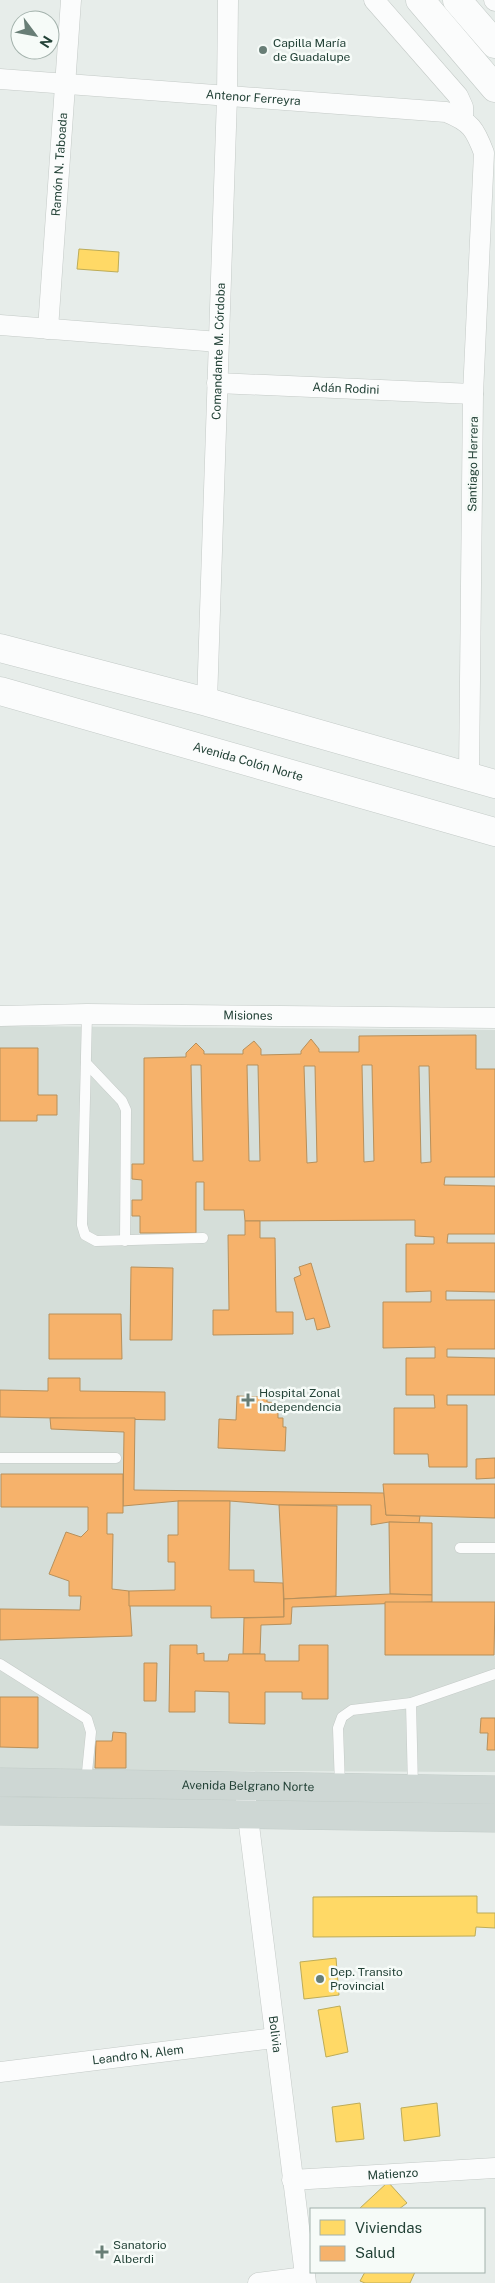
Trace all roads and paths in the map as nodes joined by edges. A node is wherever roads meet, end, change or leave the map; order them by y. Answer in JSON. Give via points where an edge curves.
{"nodes":[{"id":1,"x":71,"y":0,"type":"edge"},
{"id":2,"x":228,"y":0,"type":"edge"},
{"id":3,"x":374,"y":0,"type":"edge"},
{"id":4,"x":420,"y":0,"type":"edge"},
{"id":5,"x":457,"y":0,"type":"edge"},
{"id":6,"x":495,"y":44,"type":"edge"},
{"id":7,"x":0,"y":79,"type":"edge"},
{"id":8,"x":67,"y":83,"type":"junction"},
{"id":9,"x":495,"y":88,"type":"edge"},
{"id":10,"x":227,"y":97,"type":"junction"},
{"id":11,"x":463,"y":118,"type":"junction"},
{"id":12,"x":490,"y":149,"type":"edge"},
{"id":13,"x":0,"y":325,"type":"edge"},
{"id":14,"x":48,"y":329,"type":"junction"},
{"id":15,"x":218,"y":342,"type":"junction"},
{"id":16,"x":218,"y":383,"type":"junction"},
{"id":17,"x":473,"y":394,"type":"junction"},
{"id":18,"x":0,"y":648,"type":"edge"},
{"id":19,"x":0,"y":691,"type":"edge"},
{"id":20,"x":207,"y":702,"type":"junction"},
{"id":21,"x":469,"y":776,"type":"junction"},
{"id":22,"x":495,"y":784,"type":"edge"},
{"id":23,"x":495,"y":832,"type":"edge"},
{"id":24,"x":87,"y":1014,"type":"junction"},
{"id":25,"x":0,"y":1016,"type":"edge"},
{"id":26,"x":495,"y":1018,"type":"edge"},
{"id":27,"x":86,"y":1064,"type":"junction"},
{"id":28,"x":203,"y":1238,"type":"dead end"},
{"id":29,"x":125,"y":1241,"type":"junction"},
{"id":30,"x":0,"y":1458,"type":"edge"},
{"id":31,"x":116,"y":1458,"type":"dead end"},
{"id":32,"x":460,"y":1548,"type":"dead end"},
{"id":33,"x":495,"y":1548,"type":"edge"},
{"id":34,"x":0,"y":1664,"type":"edge"},
{"id":35,"x":495,"y":1674,"type":"edge"},
{"id":36,"x":411,"y":1703,"type":"junction"},
{"id":37,"x":0,"y":1782,"type":"edge"},
{"id":38,"x":86,"y":1783,"type":"junction"},
{"id":39,"x":246,"y":1786,"type":"junction"},
{"id":40,"x":340,"y":1787,"type":"junction"},
{"id":41,"x":413,"y":1788,"type":"junction"},
{"id":42,"x":495,"y":1790,"type":"edge"},
{"id":43,"x":0,"y":1811,"type":"edge"},
{"id":44,"x":247,"y":1815,"type":"junction"},
{"id":45,"x":495,"y":1818,"type":"edge"},
{"id":46,"x":274,"y":2038,"type":"junction"},
{"id":47,"x":0,"y":2072,"type":"edge"},
{"id":48,"x":495,"y":2168,"type":"edge"},
{"id":49,"x":292,"y":2180,"type":"junction"},
{"id":50,"x":306,"y":2280,"type":"edge"},
{"id":51,"x":258,"y":2283,"type":"edge"}],
"edges":[{"from":1,"to":8,"type":"street","name":"Ramón N. Taboada"},
{"from":2,"to":10,"type":"street","name":"Comandante M. Córdoba"},
{"from":3,"to":11,"type":"street","via":[[458,96]]},
{"from":4,"to":9,"type":"main road"},
{"from":5,"to":6,"type":"main road"},
{"from":7,"to":8,"type":"street","name":"Antenor Ferreyra"},
{"from":8,"to":10,"type":"street","name":"Antenor Ferreyra"},
{"from":8,"to":14,"type":"street","name":"Ramón N. Taboada"},
{"from":10,"to":11,"type":"street","name":"Antenor Ferreyra","via":[[446,112]]},
{"from":10,"to":15,"type":"street","name":"Comandante M. Córdoba"},
{"from":11,"to":12,"type":"street"},
{"from":12,"to":17,"type":"street","name":"Santiago Herrera"},
{"from":13,"to":14,"type":"street"},
{"from":14,"to":15,"type":"street"},
{"from":15,"to":16,"type":"street","name":"Comandante M. Córdoba"},
{"from":16,"to":17,"type":"street","name":"Adán Rodini"},
{"from":16,"to":20,"type":"street","name":"Comandante M. Córdoba"},
{"from":17,"to":21,"type":"street","name":"Santiago Herrera"},
{"from":18,"to":20,"type":"main road"},
{"from":19,"to":23,"type":"main road","name":"Avenida Colón Norte"},
{"from":20,"to":21,"type":"main road"},
{"from":21,"to":22,"type":"main road"},
{"from":24,"to":25,"type":"street","name":"Misiones"},
{"from":24,"to":26,"type":"street","name":"Misiones"},
{"from":24,"to":27,"type":"lane"},
{"from":27,"to":29,"type":"lane","via":[[122,1101],[126,1110]]},
{"from":27,"to":29,"type":"lane","via":[[82,1225],[85,1235],[96,1241]]},
{"from":28,"to":29,"type":"lane"},
{"from":30,"to":31,"type":"lane"},
{"from":32,"to":33,"type":"lane"},
{"from":34,"to":38,"type":"lane","via":[[88,1719],[91,1732]]},
{"from":35,"to":36,"type":"lane"},
{"from":36,"to":40,"type":"lane","via":[[352,1710],[342,1717],[338,1728]]},
{"from":36,"to":41,"type":"lane"},
{"from":37,"to":38,"type":"main road","name":"Avenida Belgrano Norte"},
{"from":38,"to":39,"type":"main road","name":"Avenida Belgrano Norte"},
{"from":39,"to":40,"type":"main road","name":"Avenida Belgrano Norte"},
{"from":39,"to":44,"type":"street","name":"Bolivia"},
{"from":40,"to":41,"type":"main road","name":"Avenida Belgrano Norte"},
{"from":41,"to":42,"type":"main road","name":"Avenida Belgrano Norte"},
{"from":43,"to":44,"type":"main road"},
{"from":44,"to":45,"type":"main road"},
{"from":44,"to":46,"type":"street","name":"Bolivia"},
{"from":46,"to":47,"type":"street","name":"Leandro N. Alem"},
{"from":46,"to":49,"type":"street","name":"Bolivia"},
{"from":48,"to":49,"type":"street","name":"Matienzo"},
{"from":49,"to":50,"type":"street","name":"Bolivia"},
{"from":50,"to":51,"type":"street"}]}
